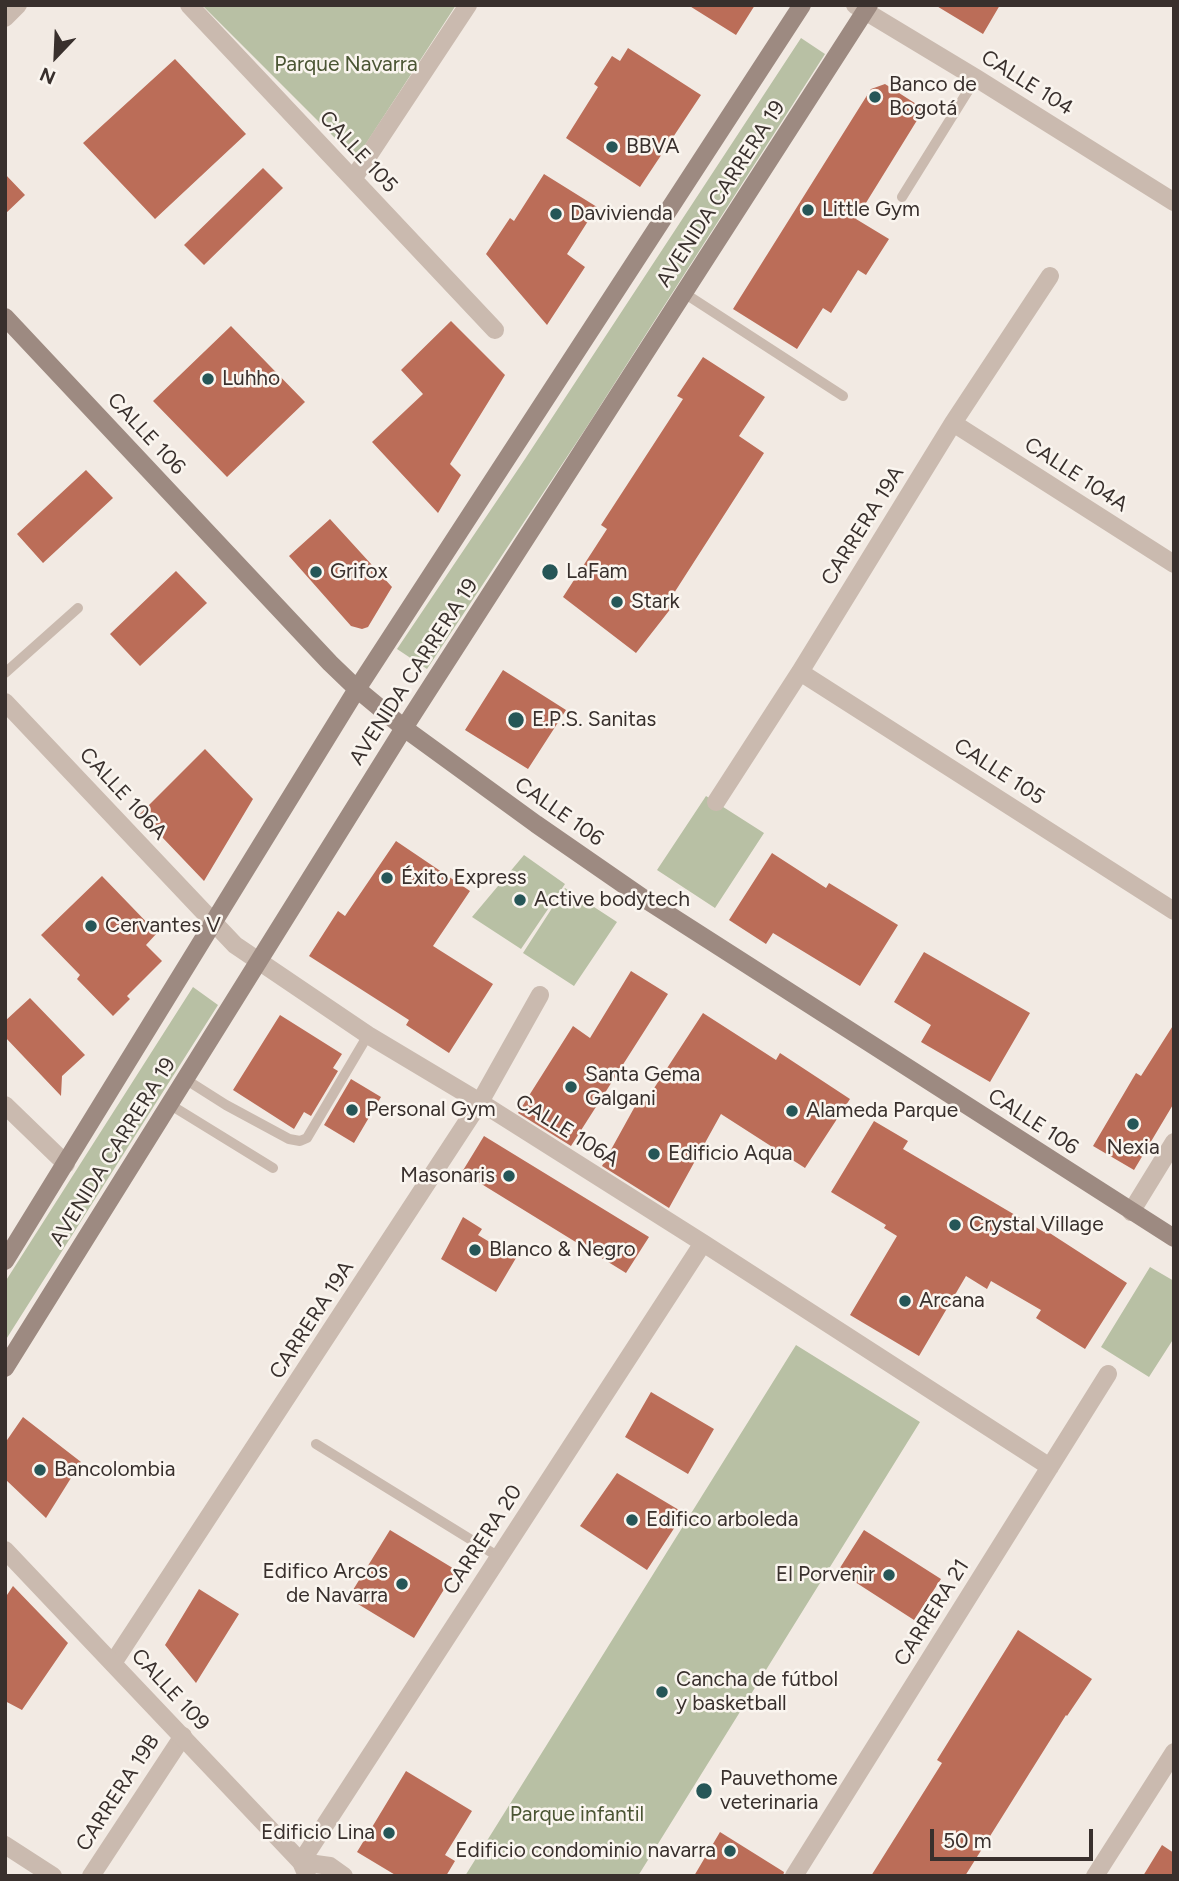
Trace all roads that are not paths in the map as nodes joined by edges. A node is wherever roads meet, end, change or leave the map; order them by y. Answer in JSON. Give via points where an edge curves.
{"nodes":[{"id":1,"x":18,"y":5,"type":"edge"},
{"id":2,"x":189,"y":5,"type":"edge"},
{"id":3,"x":468,"y":5,"type":"edge"},
{"id":4,"x":802,"y":5,"type":"edge"},
{"id":5,"x":863,"y":7,"type":"edge"},
{"id":6,"x":5,"y":18,"type":"edge"},
{"id":7,"x":976,"y":78,"type":"junction"},
{"id":8,"x":353,"y":179,"type":"junction"},
{"id":9,"x":902,"y":197,"type":"dead end"},
{"id":10,"x":1174,"y":202,"type":"edge"},
{"id":11,"x":1049,"y":276,"type":"dead end"},
{"id":12,"x":684,"y":293,"type":"junction"},
{"id":13,"x":5,"y":317,"type":"edge"},
{"id":14,"x":495,"y":330,"type":"dead end"},
{"id":15,"x":843,"y":396,"type":"dead end"},
{"id":16,"x":953,"y":423,"type":"junction"},
{"id":17,"x":1174,"y":564,"type":"edge"},
{"id":18,"x":78,"y":608,"type":"dead end"},
{"id":19,"x":800,"y":672,"type":"junction"},
{"id":20,"x":5,"y":673,"type":"edge"},
{"id":21,"x":357,"y":689,"type":"junction"},
{"id":22,"x":5,"y":702,"type":"edge"},
{"id":23,"x":404,"y":728,"type":"junction"},
{"id":24,"x":716,"y":802,"type":"dead end"},
{"id":25,"x":1174,"y":911,"type":"edge"},
{"id":26,"x":214,"y":924,"type":"junction"},
{"id":27,"x":259,"y":960,"type":"junction"},
{"id":28,"x":540,"y":995,"type":"dead end"},
{"id":29,"x":368,"y":1035,"type":"junction"},
{"id":30,"x":184,"y":1079,"type":"junction"},
{"id":31,"x":480,"y":1102,"type":"junction"},
{"id":32,"x":169,"y":1104,"type":"junction"},
{"id":33,"x":5,"y":1105,"type":"edge"},
{"id":34,"x":1174,"y":1142,"type":"edge"},
{"id":35,"x":66,"y":1164,"type":"junction"},
{"id":36,"x":273,"y":1168,"type":"dead end"},
{"id":37,"x":1131,"y":1212,"type":"junction"},
{"id":38,"x":1174,"y":1238,"type":"edge"},
{"id":39,"x":703,"y":1244,"type":"junction"},
{"id":40,"x":5,"y":1261,"type":"edge"},
{"id":41,"x":5,"y":1368,"type":"edge"},
{"id":42,"x":1108,"y":1374,"type":"dead end"},
{"id":43,"x":316,"y":1444,"type":"dead end"},
{"id":44,"x":1050,"y":1467,"type":"junction"},
{"id":45,"x":5,"y":1550,"type":"edge"},
{"id":46,"x":499,"y":1557,"type":"junction"},
{"id":47,"x":113,"y":1663,"type":"junction"},
{"id":48,"x":183,"y":1736,"type":"junction"},
{"id":49,"x":1174,"y":1752,"type":"edge"},
{"id":50,"x":5,"y":1845,"type":"edge"},
{"id":51,"x":304,"y":1869,"type":"edge"},
{"id":52,"x":53,"y":1876,"type":"edge"},
{"id":53,"x":91,"y":1876,"type":"edge"},
{"id":54,"x":344,"y":1876,"type":"edge"},
{"id":55,"x":794,"y":1876,"type":"edge"},
{"id":56,"x":1095,"y":1876,"type":"edge"}],
"edges":[{"from":1,"to":6,"type":"street"},
{"from":2,"to":8,"type":"street","name":"CALLE 105"},
{"from":3,"to":8,"type":"street"},
{"from":4,"to":21,"type":"main road","name":"AVENIDA CARRERA 19"},
{"from":5,"to":7,"type":"street","name":"CALLE 104"},
{"from":5,"to":12,"type":"main road","name":"AVENIDA CARRERA 19"},
{"from":7,"to":9,"type":"lane"},
{"from":7,"to":10,"type":"street","name":"CALLE 104"},
{"from":8,"to":14,"type":"street","name":"CALLE 105"},
{"from":11,"to":16,"type":"street","name":"CARRERA 19A"},
{"from":12,"to":15,"type":"lane"},
{"from":12,"to":23,"type":"main road","name":"AVENIDA CARRERA 19"},
{"from":13,"to":21,"type":"main road","name":"CALLE 106"},
{"from":16,"to":17,"type":"street","name":"CALLE 104A"},
{"from":16,"to":19,"type":"street","name":"CARRERA 19A"},
{"from":18,"to":20,"type":"lane"},
{"from":19,"to":24,"type":"street","name":"CARRERA 19A"},
{"from":19,"to":25,"type":"street","name":"CALLE 105"},
{"from":21,"to":23,"type":"main road","name":"CALLE 106"},
{"from":21,"to":26,"type":"main road","name":"AVENIDA CARRERA 19"},
{"from":22,"to":26,"type":"street","name":"CALLE 106A"},
{"from":23,"to":27,"type":"main road","name":"AVENIDA CARRERA 19"},
{"from":23,"to":37,"type":"main road","name":"CALLE 106","via":[[643,898]]},
{"from":26,"to":27,"type":"street","name":"CALLE 106A"},
{"from":26,"to":35,"type":"main road","name":"AVENIDA CARRERA 19"},
{"from":27,"to":29,"type":"street","name":"CALLE 106A"},
{"from":27,"to":30,"type":"main road","name":"AVENIDA CARRERA 19"},
{"from":28,"to":31,"type":"street","name":"CARRERA 19A"},
{"from":29,"to":30,"type":"lane","via":[[307,1138],[300,1141]]},
{"from":29,"to":31,"type":"street","name":"CALLE 106A"},
{"from":30,"to":32,"type":"main road","name":"AVENIDA CARRERA 19"},
{"from":31,"to":39,"type":"street","name":"CALLE 106A"},
{"from":31,"to":47,"type":"street","name":"CARRERA 19A"},
{"from":32,"to":36,"type":"lane"},
{"from":32,"to":41,"type":"main road","name":"AVENIDA CARRERA 19"},
{"from":33,"to":35,"type":"street"},
{"from":34,"to":37,"type":"street"},
{"from":35,"to":40,"type":"main road","name":"AVENIDA CARRERA 19"},
{"from":37,"to":38,"type":"main road","name":"CALLE 106"},
{"from":39,"to":44,"type":"street","name":"CALLE 106A"},
{"from":39,"to":46,"type":"street","name":"CARRERA 20"},
{"from":42,"to":44,"type":"street","name":"CARRERA 21"},
{"from":43,"to":46,"type":"lane"},
{"from":44,"to":55,"type":"street","name":"CARRERA 21"},
{"from":45,"to":47,"type":"street","name":"CALLE 109"},
{"from":46,"to":51,"type":"street","name":"CARRERA 20"},
{"from":47,"to":48,"type":"street","name":"CALLE 109"},
{"from":48,"to":51,"type":"street","name":"CALLE 109"},
{"from":48,"to":53,"type":"street","name":"CARRERA 19B"},
{"from":49,"to":56,"type":"street"},
{"from":50,"to":52,"type":"street"},
{"from":51,"to":54,"type":"street","via":[[330,1866]]}]}
